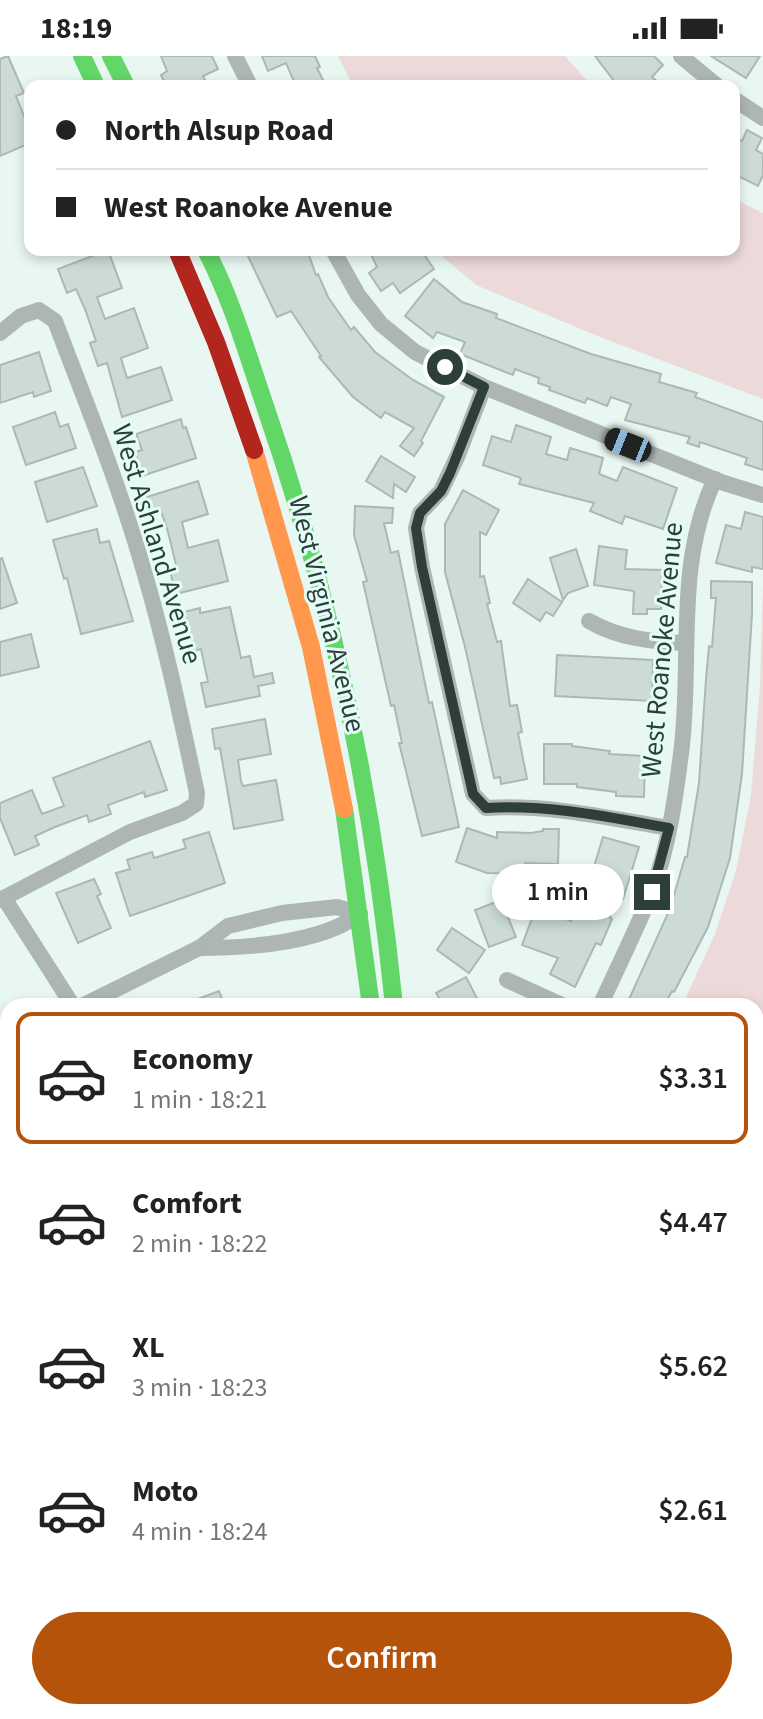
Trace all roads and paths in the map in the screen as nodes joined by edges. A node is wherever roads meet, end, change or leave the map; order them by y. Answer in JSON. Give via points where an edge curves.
{"nodes":[{"id":1,"x":82,"y":56,"type":"edge"},
{"id":2,"x":111,"y":56,"type":"edge"},
{"id":3,"x":235,"y":56,"type":"edge"},
{"id":4,"x":681,"y":56,"type":"edge"},
{"id":5,"x":93,"y":80,"type":"edge"},
{"id":6,"x":123,"y":80,"type":"edge"},
{"id":7,"x":247,"y":80,"type":"edge"},
{"id":8,"x":710,"y":80,"type":"edge"},
{"id":9,"x":740,"y":103,"type":"edge"},
{"id":10,"x":763,"y":118,"type":"edge"},
{"id":11,"x":180,"y":256,"type":"edge"},
{"id":12,"x":209,"y":256,"type":"edge"},
{"id":13,"x":336,"y":256,"type":"edge"},
{"id":14,"x":0,"y":333,"type":"edge"},
{"id":15,"x":484,"y":387,"type":"junction"},
{"id":16,"x":715,"y":479,"type":"junction"},
{"id":17,"x":763,"y":495,"type":"edge"},
{"id":18,"x":589,"y":621,"type":"dead end"},
{"id":19,"x":685,"y":643,"type":"junction"},
{"id":20,"x":669,"y":828,"type":"junction"},
{"id":21,"x":2,"y":899,"type":"edge"},
{"id":22,"x":360,"y":914,"type":"junction"},
{"id":23,"x":271,"y":916,"type":"junction"},
{"id":24,"x":276,"y":942,"type":"junction"},
{"id":25,"x":199,"y":948,"type":"junction"},
{"id":26,"x":507,"y":980,"type":"dead end"},
{"id":27,"x":68,"y":998,"type":"edge"},
{"id":28,"x":98,"y":998,"type":"edge"},
{"id":29,"x":370,"y":998,"type":"edge"},
{"id":30,"x":393,"y":998,"type":"edge"},
{"id":31,"x":546,"y":998,"type":"edge"},
{"id":32,"x":604,"y":998,"type":"edge"}],
"edges":[{"from":1,"to":5,"type":"main road"},
{"from":2,"to":6,"type":"main road"},
{"from":3,"to":7,"type":"street"},
{"from":4,"to":8,"type":"street"},
{"from":9,"to":10,"type":"street"},
{"from":11,"to":22,"type":"main road","name":"West Virginia Avenue","via":[[229,376],[283,542],[327,720]]},
{"from":12,"to":30,"type":"main road","name":"West Virginia Avenue","via":[[285,467],[328,616],[352,715],[381,885]]},
{"from":13,"to":15,"type":"street","via":[[381,324],[415,352]]},
{"from":14,"to":21,"type":"street","name":"West Ashland Avenue","via":[[39,310],[55,321],[144,568],[197,793],[196,804],[182,813],[130,832]]},
{"from":15,"to":16,"type":"street"},
{"from":15,"to":20,"type":"street","via":[[447,479],[420,513],[416,528],[473,794],[486,808],[575,811]]},
{"from":16,"to":17,"type":"street"},
{"from":16,"to":19,"type":"street","name":"West Roanoke Avenue","via":[[695,533]]},
{"from":18,"to":19,"type":"street","via":[[626,636]]},
{"from":19,"to":20,"type":"street","name":"West Roanoke Avenue","via":[[682,740]]},
{"from":20,"to":32,"type":"street","name":"West Roanoke Avenue","via":[[652,892]]},
{"from":21,"to":27,"type":"street"},
{"from":22,"to":23,"type":"street","via":[[337,907]]},
{"from":22,"to":24,"type":"street","via":[[342,927]]},
{"from":22,"to":29,"type":"main road","name":"West Virginia Avenue"},
{"from":23,"to":24,"type":"street"},
{"from":23,"to":25,"type":"street","via":[[228,926]]},
{"from":24,"to":25,"type":"street"},
{"from":25,"to":28,"type":"street"},
{"from":26,"to":31,"type":"street"}]}
